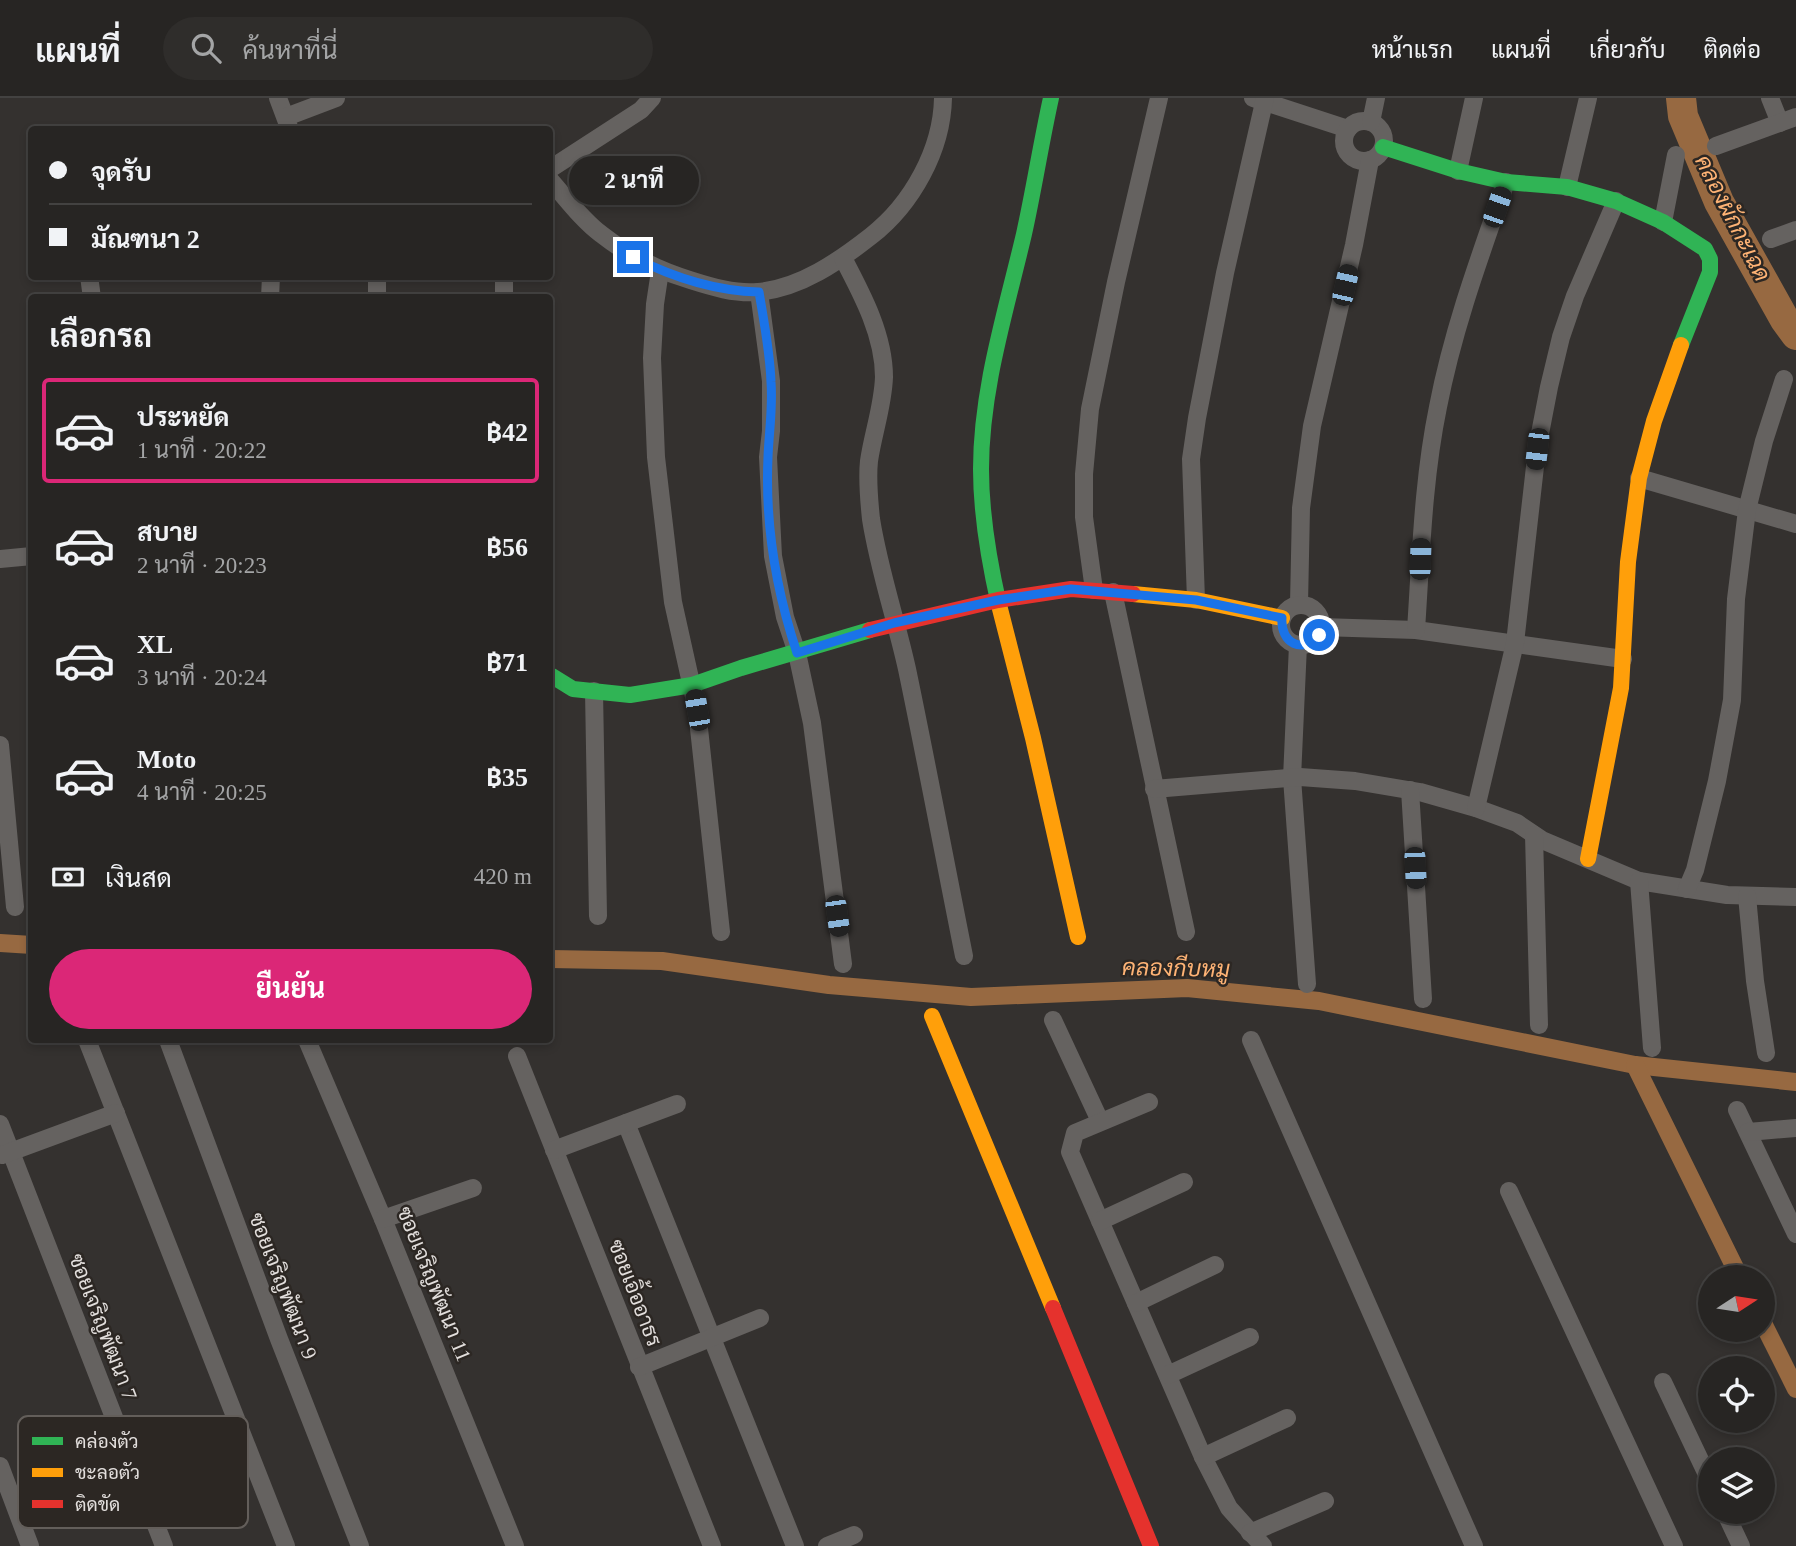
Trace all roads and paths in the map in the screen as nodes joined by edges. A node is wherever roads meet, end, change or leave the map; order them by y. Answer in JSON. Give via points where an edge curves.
{"nodes":[{"id":1,"x":278,"y":98,"type":"edge"},
{"id":2,"x":336,"y":98,"type":"edge"},
{"id":3,"x":652,"y":98,"type":"edge"},
{"id":4,"x":943,"y":98,"type":"edge"},
{"id":5,"x":1051,"y":98,"type":"edge"},
{"id":6,"x":1159,"y":98,"type":"edge"},
{"id":7,"x":1376,"y":98,"type":"edge"},
{"id":8,"x":1474,"y":98,"type":"edge"},
{"id":9,"x":1588,"y":98,"type":"edge"},
{"id":10,"x":1770,"y":98,"type":"edge"},
{"id":11,"x":1261,"y":99,"type":"edge"},
{"id":12,"x":1788,"y":120,"type":"edge"},
{"id":13,"x":1371,"y":122,"type":"junction"},
{"id":14,"x":288,"y":123,"type":"edge"},
{"id":15,"x":1348,"y":129,"type":"junction"},
{"id":16,"x":1716,"y":146,"type":"dead end"},
{"id":17,"x":1383,"y":147,"type":"junction"},
{"id":18,"x":1676,"y":155,"type":"dead end"},
{"id":19,"x":1370,"y":160,"type":"junction"},
{"id":20,"x":553,"y":167,"type":"edge"},
{"id":21,"x":1458,"y":171,"type":"junction"},
{"id":22,"x":1506,"y":182,"type":"junction"},
{"id":23,"x":553,"y":183,"type":"edge"},
{"id":24,"x":1567,"y":187,"type":"junction"},
{"id":25,"x":1616,"y":201,"type":"junction"},
{"id":26,"x":1663,"y":222,"type":"junction"},
{"id":27,"x":1796,"y":230,"type":"edge"},
{"id":28,"x":1771,"y":239,"type":"dead end"},
{"id":29,"x":843,"y":258,"type":"junction"},
{"id":30,"x":660,"y":271,"type":"junction"},
{"id":31,"x":759,"y":292,"type":"junction"},
{"id":32,"x":1784,"y":379,"type":"dead end"},
{"id":33,"x":1639,"y":478,"type":"junction"},
{"id":34,"x":1747,"y":510,"type":"junction"},
{"id":35,"x":1796,"y":524,"type":"edge"},
{"id":36,"x":28,"y":556,"type":"edge"},
{"id":37,"x":0,"y":559,"type":"edge"},
{"id":38,"x":1094,"y":590,"type":"junction"},
{"id":39,"x":1113,"y":592,"type":"junction"},
{"id":40,"x":998,"y":600,"type":"junction"},
{"id":41,"x":1196,"y":600,"type":"junction"},
{"id":42,"x":1299,"y":604,"type":"junction"},
{"id":43,"x":1282,"y":618,"type":"junction"},
{"id":44,"x":894,"y":623,"type":"junction"},
{"id":45,"x":1321,"y":627,"type":"junction"},
{"id":46,"x":1416,"y":630,"type":"junction"},
{"id":47,"x":1515,"y":643,"type":"junction"},
{"id":48,"x":1298,"y":645,"type":"junction"},
{"id":49,"x":797,"y":653,"type":"junction"},
{"id":50,"x":1623,"y":659,"type":"junction"},
{"id":51,"x":553,"y":674,"type":"edge"},
{"id":52,"x":692,"y":685,"type":"junction"},
{"id":53,"x":594,"y":691,"type":"junction"},
{"id":54,"x":0,"y":745,"type":"edge"},
{"id":55,"x":1292,"y":778,"type":"junction"},
{"id":56,"x":1154,"y":789,"type":"junction"},
{"id":57,"x":1410,"y":790,"type":"junction"},
{"id":58,"x":1476,"y":808,"type":"junction"},
{"id":59,"x":1534,"y":835,"type":"junction"},
{"id":60,"x":1588,"y":859,"type":"junction"},
{"id":61,"x":1639,"y":881,"type":"junction"},
{"id":62,"x":1687,"y":889,"type":"junction"},
{"id":63,"x":1747,"y":896,"type":"junction"},
{"id":64,"x":1796,"y":897,"type":"edge"},
{"id":65,"x":15,"y":907,"type":"dead end"},
{"id":66,"x":597,"y":916,"type":"dead end"},
{"id":67,"x":721,"y":932,"type":"dead end"},
{"id":68,"x":1186,"y":932,"type":"dead end"},
{"id":69,"x":1078,"y":937,"type":"dead end"},
{"id":70,"x":964,"y":956,"type":"dead end"},
{"id":71,"x":844,"y":964,"type":"dead end"},
{"id":72,"x":1307,"y":984,"type":"dead end"},
{"id":73,"x":1423,"y":999,"type":"dead end"},
{"id":74,"x":932,"y":1016,"type":"dead end"},
{"id":75,"x":1053,"y":1020,"type":"dead end"},
{"id":76,"x":1539,"y":1024,"type":"dead end"},
{"id":77,"x":1251,"y":1040,"type":"dead end"},
{"id":78,"x":89,"y":1043,"type":"edge"},
{"id":79,"x":170,"y":1043,"type":"edge"},
{"id":80,"x":308,"y":1043,"type":"edge"},
{"id":81,"x":1651,"y":1048,"type":"dead end"},
{"id":82,"x":1766,"y":1053,"type":"dead end"},
{"id":83,"x":517,"y":1056,"type":"dead end"},
{"id":84,"x":1149,"y":1102,"type":"dead end"},
{"id":85,"x":677,"y":1104,"type":"dead end"},
{"id":86,"x":1737,"y":1110,"type":"dead end"},
{"id":87,"x":116,"y":1112,"type":"junction"},
{"id":88,"x":1100,"y":1121,"type":"junction"},
{"id":89,"x":625,"y":1123,"type":"junction"},
{"id":90,"x":0,"y":1124,"type":"edge"},
{"id":91,"x":1796,"y":1128,"type":"edge"},
{"id":92,"x":1748,"y":1132,"type":"junction"},
{"id":93,"x":554,"y":1150,"type":"junction"},
{"id":94,"x":5,"y":1154,"type":"edge"},
{"id":95,"x":1184,"y":1182,"type":"dead end"},
{"id":96,"x":473,"y":1188,"type":"dead end"},
{"id":97,"x":1509,"y":1191,"type":"dead end"},
{"id":98,"x":383,"y":1219,"type":"junction"},
{"id":99,"x":1100,"y":1221,"type":"junction"},
{"id":100,"x":1796,"y":1234,"type":"edge"},
{"id":101,"x":1215,"y":1265,"type":"dead end"},
{"id":102,"x":1136,"y":1303,"type":"junction"},
{"id":103,"x":760,"y":1318,"type":"dead end"},
{"id":104,"x":1250,"y":1336,"type":"dead end"},
{"id":105,"x":710,"y":1338,"type":"junction"},
{"id":106,"x":639,"y":1367,"type":"junction"},
{"id":107,"x":1168,"y":1375,"type":"junction"},
{"id":108,"x":1663,"y":1382,"type":"dead end"},
{"id":109,"x":111,"y":1416,"type":"edge"},
{"id":110,"x":235,"y":1416,"type":"edge"},
{"id":111,"x":1287,"y":1418,"type":"dead end"},
{"id":112,"x":248,"y":1449,"type":"edge"},
{"id":113,"x":1698,"y":1456,"type":"edge"},
{"id":114,"x":1203,"y":1457,"type":"junction"},
{"id":115,"x":0,"y":1466,"type":"edge"},
{"id":116,"x":1325,"y":1501,"type":"dead end"},
{"id":117,"x":18,"y":1514,"type":"edge"},
{"id":118,"x":1731,"y":1524,"type":"edge"},
{"id":119,"x":23,"y":1528,"type":"edge"},
{"id":120,"x":157,"y":1528,"type":"edge"},
{"id":121,"x":854,"y":1535,"type":"dead end"},
{"id":122,"x":1257,"y":1539,"type":"edge"},
{"id":123,"x":30,"y":1546,"type":"edge"},
{"id":124,"x":164,"y":1546,"type":"edge"},
{"id":125,"x":286,"y":1546,"type":"edge"},
{"id":126,"x":360,"y":1546,"type":"edge"},
{"id":127,"x":515,"y":1546,"type":"edge"},
{"id":128,"x":712,"y":1546,"type":"edge"},
{"id":129,"x":795,"y":1546,"type":"edge"},
{"id":130,"x":827,"y":1546,"type":"edge"},
{"id":131,"x":1152,"y":1546,"type":"edge"},
{"id":132,"x":1474,"y":1546,"type":"edge"},
{"id":133,"x":1674,"y":1546,"type":"edge"},
{"id":134,"x":1741,"y":1546,"type":"edge"}],
"edges":[{"from":1,"to":14,"type":"street"},
{"from":2,"to":14,"type":"street"},
{"from":3,"to":20,"type":"street","via":[[641,110]]},
{"from":4,"to":29,"type":"street","via":[[941,125],[911,193],[883,226]]},
{"from":5,"to":40,"type":"street","via":[[982,430],[983,515]]},
{"from":6,"to":38,"type":"street","via":[[1090,408],[1084,517]]},
{"from":7,"to":13,"type":"street"},
{"from":8,"to":21,"type":"street"},
{"from":9,"to":24,"type":"street"},
{"from":10,"to":12,"type":"street"},
{"from":11,"to":15,"type":"street"},
{"from":11,"to":41,"type":"street","via":[[1191,460]]},
{"from":12,"to":16,"type":"street"},
{"from":13,"to":15,"type":"street","via":[[1358,122]]},
{"from":13,"to":17,"type":"street","via":[[1382,132]]},
{"from":15,"to":19,"type":"street","via":[[1348,153]]},
{"from":17,"to":19,"type":"street"},
{"from":17,"to":21,"type":"street"},
{"from":18,"to":26,"type":"street"},
{"from":19,"to":42,"type":"street","via":[[1312,426],[1301,508]]},
{"from":21,"to":22,"type":"street"},
{"from":22,"to":24,"type":"street"},
{"from":22,"to":46,"type":"street","via":[[1471,280],[1438,407],[1421,532]]},
{"from":23,"to":30,"type":"street","via":[[598,233]]},
{"from":24,"to":25,"type":"street"},
{"from":25,"to":26,"type":"street"},
{"from":25,"to":47,"type":"street","via":[[1575,296],[1549,387],[1537,449]]},
{"from":26,"to":33,"type":"street","via":[[1704,249],[1710,272],[1658,409]]},
{"from":27,"to":28,"type":"street"},
{"from":29,"to":31,"type":"street","via":[[810,276]]},
{"from":29,"to":44,"type":"street","via":[[860,289],[881,353],[884,377],[869,462],[869,493]]},
{"from":30,"to":31,"type":"street","via":[[735,292]]},
{"from":30,"to":52,"type":"street","via":[[652,358],[656,457],[673,602]]},
{"from":31,"to":49,"type":"street","via":[[771,381],[768,457],[773,556]]},
{"from":32,"to":34,"type":"street"},
{"from":33,"to":34,"type":"street"},
{"from":33,"to":50,"type":"street","via":[[1628,562]]},
{"from":34,"to":35,"type":"street"},
{"from":34,"to":62,"type":"street","via":[[1736,599],[1732,700],[1717,780]]},
{"from":36,"to":37,"type":"street"},
{"from":38,"to":39,"type":"street"},
{"from":38,"to":40,"type":"street"},
{"from":39,"to":41,"type":"street"},
{"from":39,"to":56,"type":"street"},
{"from":40,"to":44,"type":"street"},
{"from":40,"to":69,"type":"street"},
{"from":41,"to":43,"type":"street"},
{"from":42,"to":43,"type":"street"},
{"from":42,"to":45,"type":"street","via":[[1316,610]]},
{"from":43,"to":48,"type":"street","via":[[1284,635]]},
{"from":44,"to":49,"type":"street"},
{"from":44,"to":70,"type":"street"},
{"from":45,"to":46,"type":"street"},
{"from":45,"to":48,"type":"street","via":[[1314,641]]},
{"from":46,"to":47,"type":"street"},
{"from":47,"to":50,"type":"street"},
{"from":47,"to":58,"type":"street"},
{"from":48,"to":55,"type":"street"},
{"from":49,"to":52,"type":"street"},
{"from":49,"to":71,"type":"street","via":[[812,723]]},
{"from":50,"to":60,"type":"street"},
{"from":51,"to":53,"type":"street","via":[[573,689]]},
{"from":52,"to":53,"type":"street","via":[[631,695]]},
{"from":52,"to":67,"type":"street"},
{"from":53,"to":66,"type":"street"},
{"from":54,"to":65,"type":"street"},
{"from":55,"to":56,"type":"street"},
{"from":55,"to":57,"type":"street","via":[[1356,780]]},
{"from":55,"to":72,"type":"street"},
{"from":56,"to":68,"type":"street"},
{"from":57,"to":58,"type":"street"},
{"from":57,"to":73,"type":"street"},
{"from":58,"to":59,"type":"street","via":[[1517,823]]},
{"from":59,"to":60,"type":"street"},
{"from":59,"to":76,"type":"street"},
{"from":60,"to":61,"type":"street"},
{"from":61,"to":62,"type":"street"},
{"from":61,"to":81,"type":"street"},
{"from":62,"to":63,"type":"street"},
{"from":63,"to":64,"type":"street"},
{"from":63,"to":82,"type":"street"},
{"from":74,"to":131,"type":"street"},
{"from":75,"to":88,"type":"street"},
{"from":77,"to":132,"type":"street"},
{"from":78,"to":87,"type":"street"},
{"from":79,"to":126,"type":"street","name":"ซอยเจริญพัฒนา 9","via":[[269,1315]]},
{"from":80,"to":98,"type":"street","name":"ซอยเจริญพัฒนา 11"},
{"from":83,"to":93,"type":"street","name":"ซอยเอิ้ออาธร"},
{"from":84,"to":88,"type":"street"},
{"from":85,"to":89,"type":"street"},
{"from":86,"to":92,"type":"street"},
{"from":87,"to":94,"type":"street"},
{"from":87,"to":110,"type":"street"},
{"from":88,"to":99,"type":"street","via":[[1074,1133],[1070,1152]]},
{"from":89,"to":93,"type":"street"},
{"from":89,"to":105,"type":"street"},
{"from":90,"to":94,"type":"street","name":"ซอยเจริญพัฒนา 7"},
{"from":91,"to":92,"type":"street"},
{"from":92,"to":100,"type":"street"},
{"from":93,"to":106,"type":"street","name":"ซอยเอิ้ออาธร"},
{"from":94,"to":109,"type":"street","name":"ซอยเจริญพัฒนา 7"},
{"from":95,"to":99,"type":"street"},
{"from":96,"to":98,"type":"street"},
{"from":97,"to":133,"type":"street"},
{"from":98,"to":127,"type":"street","name":"ซอยเจริญพัฒนา 11"},
{"from":99,"to":102,"type":"street"},
{"from":101,"to":102,"type":"street"},
{"from":102,"to":107,"type":"street"},
{"from":103,"to":105,"type":"street"},
{"from":104,"to":107,"type":"street"},
{"from":105,"to":106,"type":"street"},
{"from":105,"to":129,"type":"street"},
{"from":106,"to":128,"type":"street","name":"ซอยเอิ้ออาธร"},
{"from":107,"to":114,"type":"street"},
{"from":108,"to":113,"type":"street"},
{"from":111,"to":114,"type":"street"},
{"from":112,"to":125,"type":"street"},
{"from":114,"to":122,"type":"street","via":[[1229,1508]]},
{"from":115,"to":117,"type":"street"},
{"from":116,"to":122,"type":"street"},
{"from":118,"to":134,"type":"street"},
{"from":119,"to":123,"type":"street"},
{"from":120,"to":124,"type":"street","name":"ซอยเจริญพัฒนา 7"},
{"from":121,"to":130,"type":"street"}]}
